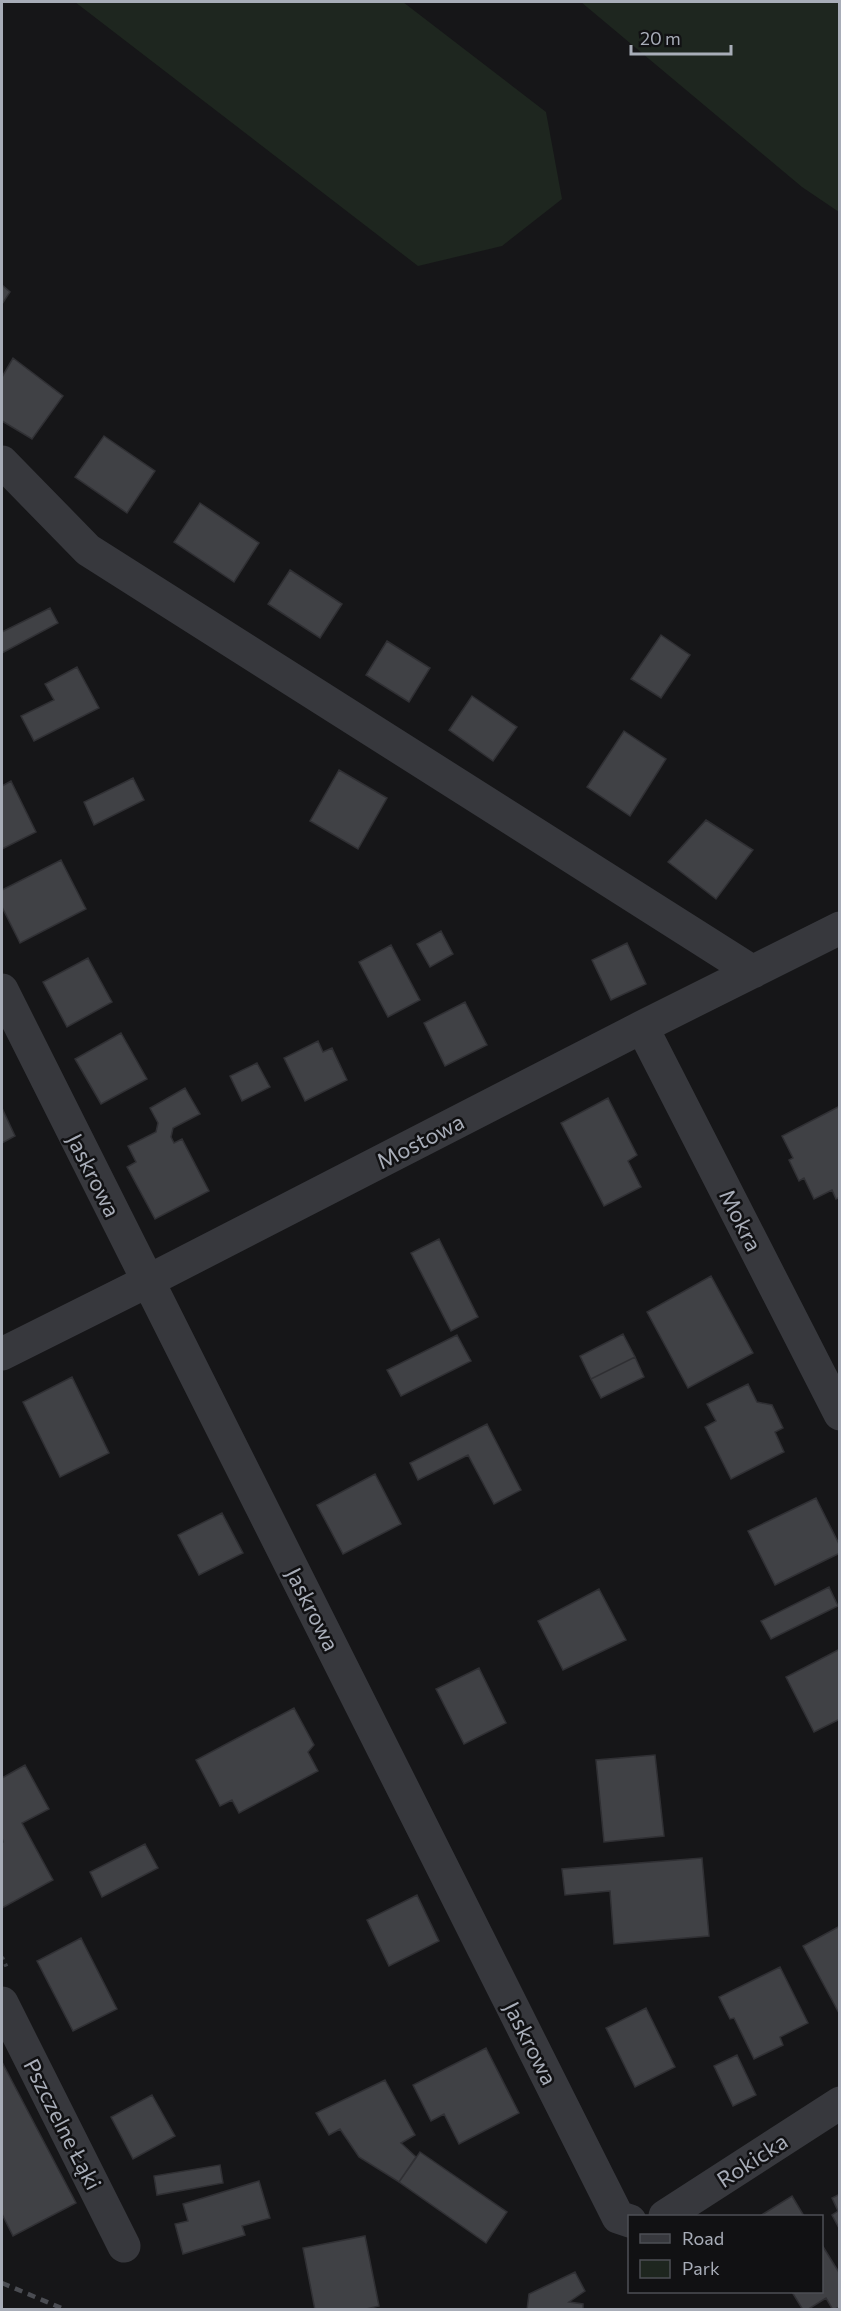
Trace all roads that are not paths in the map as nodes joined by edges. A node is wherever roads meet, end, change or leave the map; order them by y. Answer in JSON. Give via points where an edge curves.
{"nodes":[{"id":1,"x":2,"y":462,"type":"edge"},
{"id":2,"x":840,"y":928,"type":"edge"},
{"id":3,"x":753,"y":972,"type":"junction"},
{"id":4,"x":2,"y":990,"type":"edge"},
{"id":5,"x":642,"y":1027,"type":"junction"},
{"id":6,"x":148,"y":1281,"type":"junction"},
{"id":7,"x":2,"y":1354,"type":"edge"},
{"id":8,"x":840,"y":1414,"type":"edge"},
{"id":9,"x":2,"y":2002,"type":"edge"},
{"id":10,"x":840,"y":2103,"type":"edge"},
{"id":11,"x":667,"y":2215,"type":"edge"},
{"id":12,"x":628,"y":2220,"type":"edge"},
{"id":13,"x":124,"y":2246,"type":"dead end"}],
"edges":[{"from":1,"to":3,"type":"street","via":[[88,550]]},
{"from":2,"to":3,"type":"street","name":"Mostowa"},
{"from":3,"to":5,"type":"street","name":"Mostowa"},
{"from":4,"to":6,"type":"street","name":"Jaskrowa"},
{"from":5,"to":6,"type":"street","name":"Mostowa"},
{"from":5,"to":8,"type":"street","name":"Mokra"},
{"from":6,"to":7,"type":"street","name":"Mostowa"},
{"from":6,"to":12,"type":"street","name":"Jaskrowa","via":[[618,2217]]},
{"from":9,"to":13,"type":"street","name":"Pszczelne Łąki"},
{"from":10,"to":11,"type":"street","name":"Rokicka"}]}
